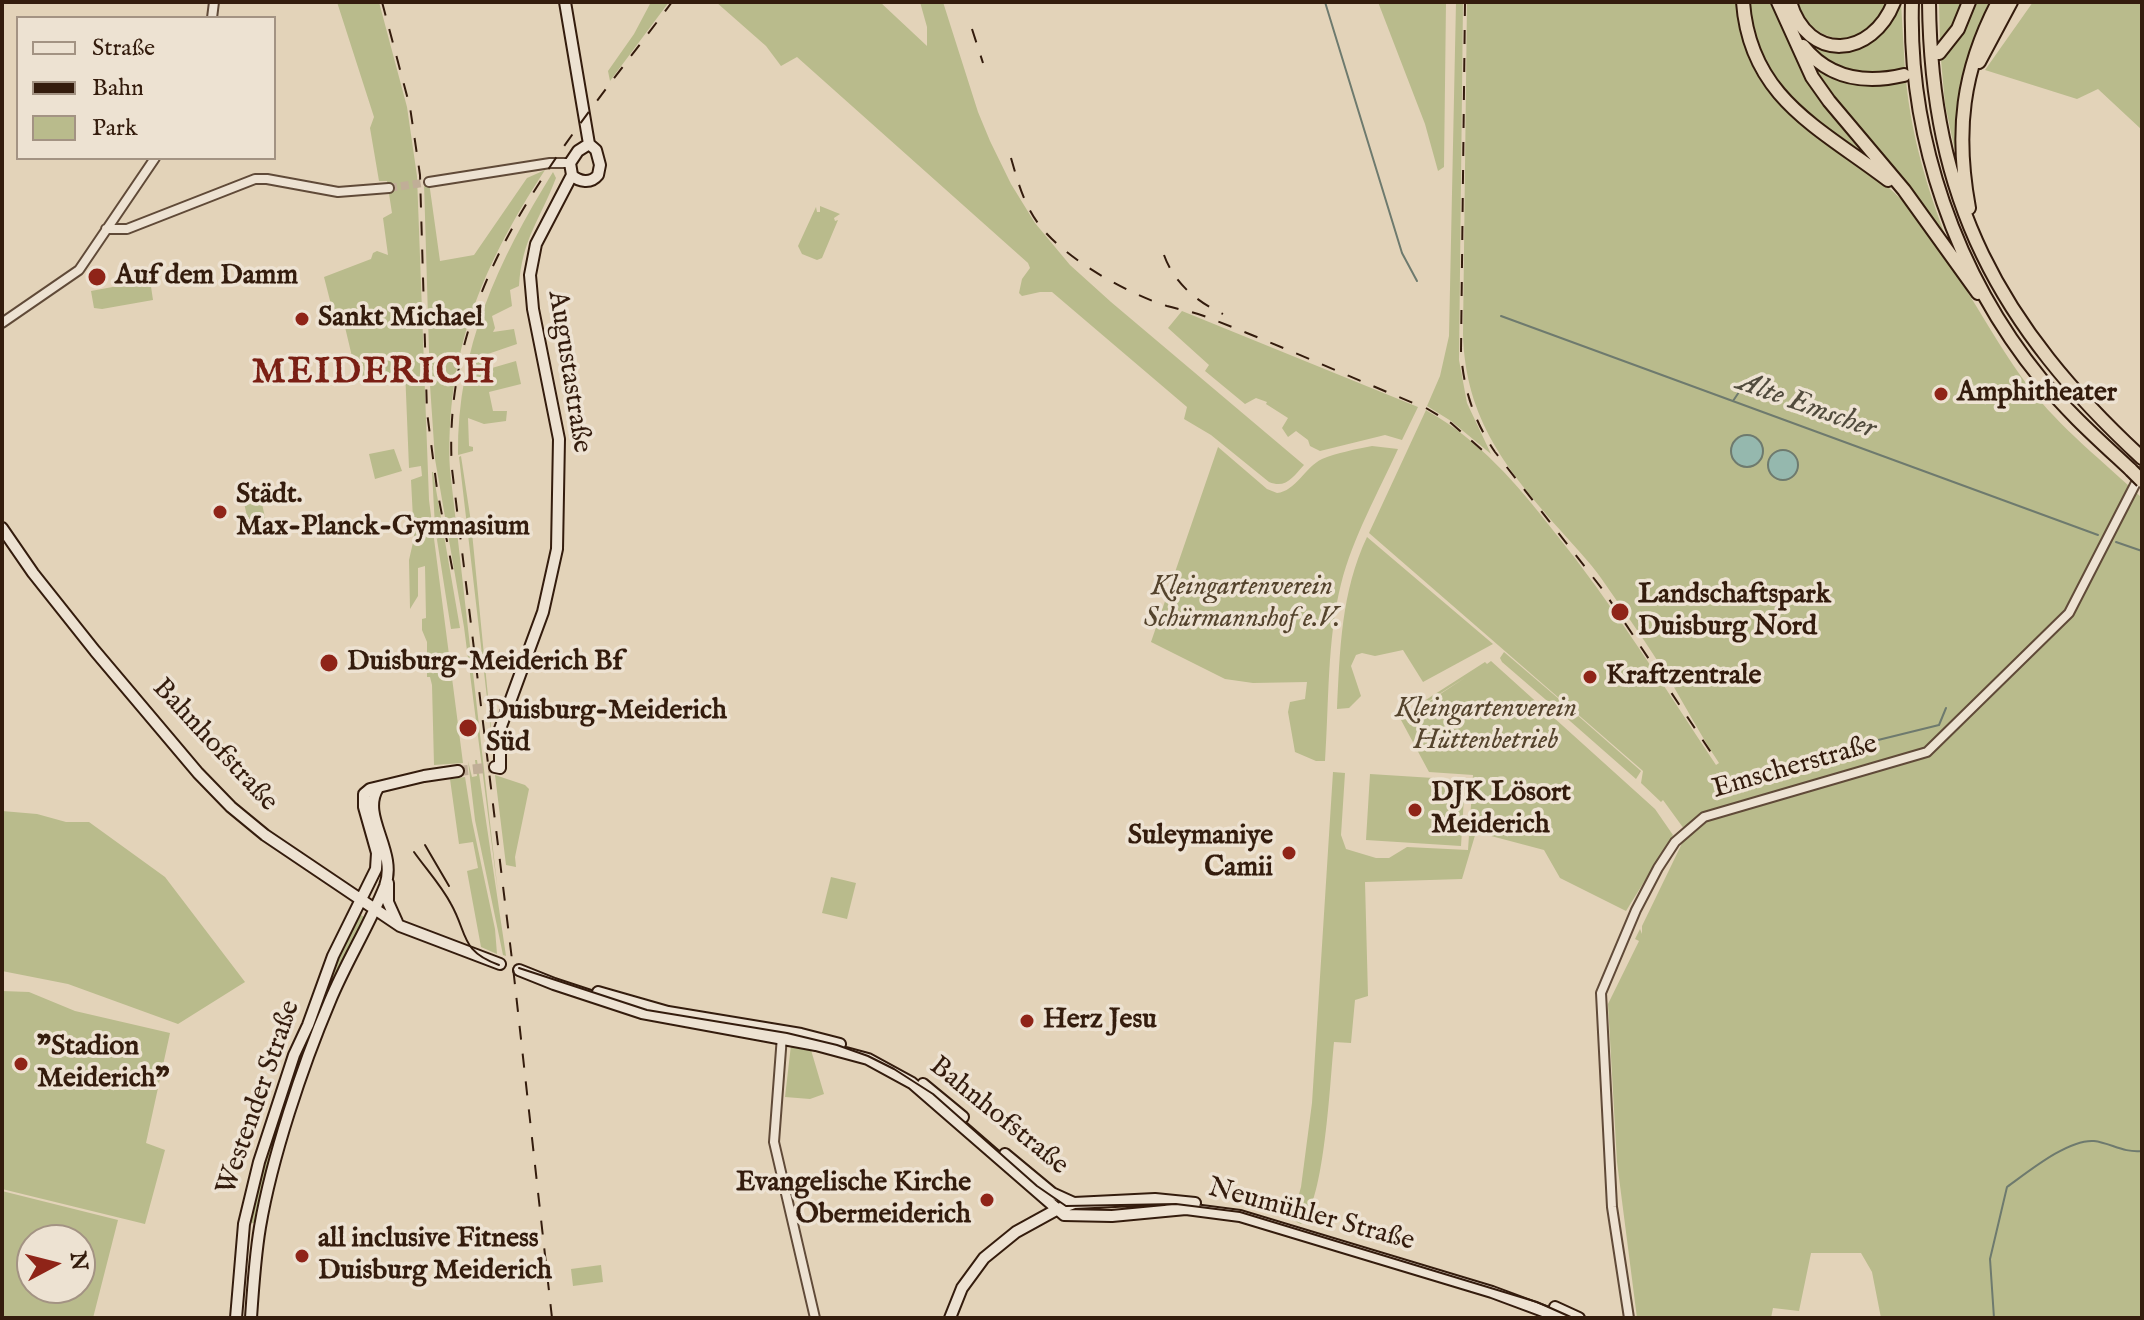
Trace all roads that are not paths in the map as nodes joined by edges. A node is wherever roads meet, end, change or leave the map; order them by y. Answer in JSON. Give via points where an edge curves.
{"nodes":[{"id":1,"x":565,"y":2,"type":"edge"},
{"id":2,"x":1743,"y":2,"type":"edge"},
{"id":3,"x":1778,"y":2,"type":"edge"},
{"id":4,"x":1790,"y":2,"type":"edge"},
{"id":5,"x":1894,"y":2,"type":"edge"},
{"id":6,"x":1912,"y":2,"type":"edge"},
{"id":7,"x":1929,"y":2,"type":"edge"},
{"id":8,"x":1969,"y":2,"type":"edge"},
{"id":9,"x":1998,"y":2,"type":"edge"},
{"id":10,"x":2011,"y":2,"type":"edge"},
{"id":11,"x":1791,"y":31,"type":"junction"},
{"id":12,"x":1939,"y":53,"type":"dead end"},
{"id":13,"x":1904,"y":75,"type":"dead end"},
{"id":14,"x":1964,"y":102,"type":"junction"},
{"id":15,"x":589,"y":144,"type":"junction"},
{"id":16,"x":154,"y":160,"type":"edge"},
{"id":17,"x":570,"y":163,"type":"junction"},
{"id":18,"x":572,"y":175,"type":"junction"},
{"id":19,"x":429,"y":182,"type":"tunnel mouth"},
{"id":20,"x":389,"y":188,"type":"tunnel mouth"},
{"id":21,"x":1917,"y":206,"type":"junction"},
{"id":22,"x":117,"y":212,"type":"junction"},
{"id":23,"x":133,"y":227,"type":"junction"},
{"id":24,"x":106,"y":229,"type":"junction"},
{"id":25,"x":1975,"y":238,"type":"junction"},
{"id":26,"x":1996,"y":314,"type":"junction"},
{"id":27,"x":2,"y":323,"type":"edge"},
{"id":28,"x":2141,"y":457,"type":"edge"},
{"id":29,"x":2136,"y":471,"type":"edge"},
{"id":30,"x":2142,"y":481,"type":"edge"},
{"id":31,"x":2,"y":528,"type":"edge"},
{"id":32,"x":497,"y":768,"type":"dead end"},
{"id":33,"x":458,"y":771,"type":"tunnel mouth"},
{"id":34,"x":378,"y":788,"type":"junction"},
{"id":35,"x":388,"y":877,"type":"junction"},
{"id":36,"x":361,"y":901,"type":"junction"},
{"id":37,"x":374,"y":909,"type":"junction"},
{"id":38,"x":400,"y":926,"type":"junction"},
{"id":39,"x":360,"y":937,"type":"junction"},
{"id":40,"x":500,"y":964,"type":"dead end"},
{"id":41,"x":782,"y":1037,"type":"junction"},
{"id":42,"x":971,"y":1128,"type":"junction"},
{"id":43,"x":1074,"y":1203,"type":"junction"},
{"id":44,"x":1056,"y":1210,"type":"junction"},
{"id":45,"x":1073,"y":1217,"type":"junction"},
{"id":46,"x":1039,"y":1220,"type":"junction"},
{"id":47,"x":243,"y":1237,"type":"junction"},
{"id":48,"x":257,"y":1242,"type":"junction"},
{"id":49,"x":236,"y":1318,"type":"edge"},
{"id":50,"x":251,"y":1318,"type":"edge"},
{"id":51,"x":815,"y":1318,"type":"edge"},
{"id":52,"x":950,"y":1318,"type":"edge"},
{"id":53,"x":1562,"y":1318,"type":"edge"},
{"id":54,"x":1579,"y":1318,"type":"edge"},
{"id":55,"x":1629,"y":1318,"type":"edge"}],
"edges":[{"from":1,"to":15,"type":"main road"},
{"from":2,"to":21,"type":"highway","via":[[1749,44],[1767,80],[1798,113]]},
{"from":3,"to":11,"type":"highway"},
{"from":4,"to":5,"type":"highway","via":[[1802,28],[1814,38],[1840,45],[1869,38],[1886,21]]},
{"from":6,"to":26,"type":"highway","via":[[1915,74],[1931,161],[1956,234]]},
{"from":7,"to":25,"type":"highway","via":[[1938,120]]},
{"from":8,"to":12,"type":"highway","via":[[1958,29]]},
{"from":9,"to":14,"type":"highway","via":[[1974,54]]},
{"from":10,"to":14,"type":"highway"},
{"from":11,"to":13,"type":"highway","via":[[1811,57],[1838,74],[1872,81]]},
{"from":11,"to":21,"type":"highway","via":[[1829,101]]},
{"from":14,"to":25,"type":"highway","via":[[1961,150]]},
{"from":15,"to":17,"type":"main road"},
{"from":15,"to":18,"type":"main road","via":[[596,150],[598,175],[584,181]]},
{"from":16,"to":22,"type":"street"},
{"from":17,"to":18,"type":"main road"},
{"from":17,"to":19,"type":"street"},
{"from":18,"to":32,"type":"main road","name":"Augustastraße","via":[[536,244],[530,275],[559,439],[557,549],[543,612],[500,729]]},
{"from":20,"to":23,"type":"street","via":[[338,192],[255,179]]},
{"from":21,"to":26,"type":"highway"},
{"from":22,"to":23,"type":"street"},
{"from":22,"to":24,"type":"street"},
{"from":23,"to":24,"type":"street"},
{"from":24,"to":27,"type":"street","via":[[79,270]]},
{"from":25,"to":28,"type":"highway","via":[[2036,344],[2098,418]]},
{"from":26,"to":29,"type":"highway","via":[[2075,418]]},
{"from":29,"to":30,"type":"highway","bridge":true},
{"from":29,"to":55,"type":"street","name":"Emscherstraße","via":[[2069,613],[1929,750],[1704,817],[1666,855],[1601,993],[1612,1207]]},
{"from":31,"to":36,"type":"main road","name":"Bahnhofstraße","via":[[92,647],[216,792],[265,835]]},
{"from":33,"to":34,"type":"main road"},
{"from":34,"to":35,"type":"main road","via":[[372,807],[387,852]]},
{"from":34,"to":36,"type":"main road","name":"Westender Straße","via":[[364,794],[362,801],[377,861]]},
{"from":35,"to":37,"type":"main road","name":"Westender Straße"},
{"from":35,"to":38,"type":"main road","via":[[388,902]]},
{"from":36,"to":37,"type":"main road","name":"Bahnhofstraße"},
{"from":36,"to":47,"type":"main road","name":"Westender Straße","via":[[287,1072]]},
{"from":37,"to":38,"type":"main road","name":"Bahnhofstraße"},
{"from":37,"to":39,"type":"main road","name":"Westender Straße"},
{"from":38,"to":39,"type":"main road","via":[[376,924]]},
{"from":38,"to":40,"type":"main road","name":"Bahnhofstraße"},
{"from":39,"to":48,"type":"main road","name":"Westender Straße","via":[[328,1005],[294,1102]]},
{"from":41,"to":42,"type":"main road","name":"Bahnhofstraße","via":[[868,1059],[912,1083]]},
{"from":41,"to":42,"type":"main road","name":"Bahnhofstraße","via":[[642,1013],[520,970],[668,1012],[853,1047],[915,1079]]},
{"from":41,"to":51,"type":"street","via":[[774,1142]]},
{"from":42,"to":43,"type":"main road","name":"Bahnhofstraße"},
{"from":42,"to":44,"type":"main road","name":"Bahnhofstraße"},
{"from":43,"to":44,"type":"main road","name":"Neumühler Straße"},
{"from":43,"to":54,"type":"main road","name":"Neumühler Straße","via":[[1155,1199],[1240,1210],[1508,1290]]},
{"from":44,"to":45,"type":"main road","name":"Neumühler Straße"},
{"from":44,"to":46,"type":"main road"},
{"from":45,"to":46,"type":"main road"},
{"from":45,"to":53,"type":"main road","name":"Neumühler Straße","via":[[1186,1209],[1240,1216]]},
{"from":46,"to":52,"type":"main road","via":[[984,1258],[962,1288]]},
{"from":47,"to":48,"type":"main road"},
{"from":47,"to":49,"type":"main road","name":"Westender Straße"},
{"from":48,"to":50,"type":"main road","name":"Westender Straße"}]}
